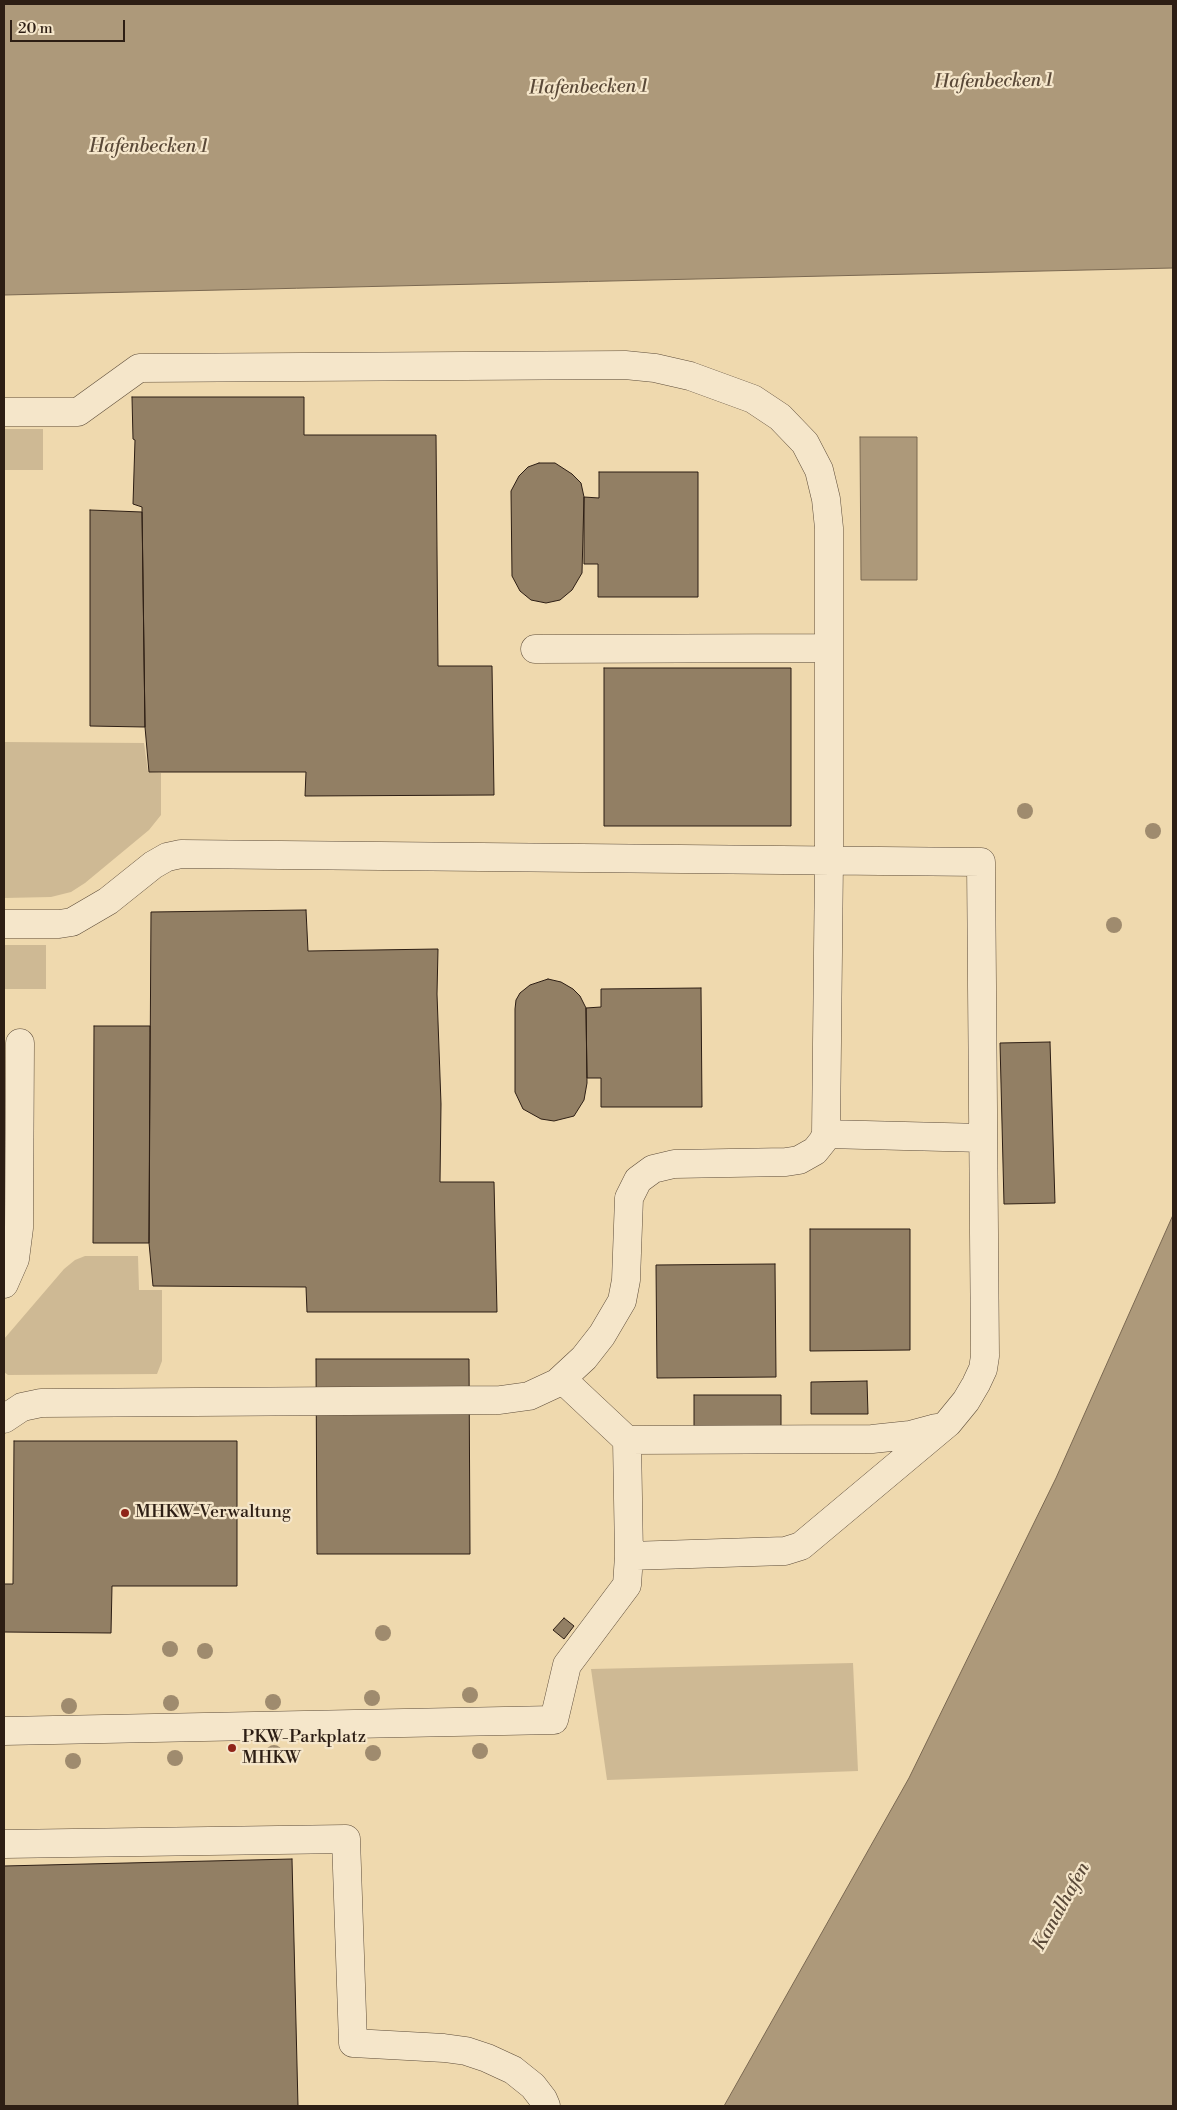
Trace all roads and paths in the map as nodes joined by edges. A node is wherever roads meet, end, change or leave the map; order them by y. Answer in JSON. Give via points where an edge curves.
{"nodes":[{"id":1,"x":4,"y":412,"type":"edge"},
{"id":2,"x":828,"y":648,"type":"junction"},
{"id":3,"x":535,"y":649,"type":"dead end"},
{"id":4,"x":829,"y":861,"type":"junction"},
{"id":5,"x":4,"y":924,"type":"edge"},
{"id":6,"x":20,"y":1042,"type":"dead end"},
{"id":7,"x":826,"y":1134,"type":"junction"},
{"id":8,"x":983,"y":1138,"type":"junction"},
{"id":9,"x":4,"y":1284,"type":"edge"},
{"id":10,"x":563,"y":1380,"type":"junction"},
{"id":11,"x":4,"y":1419,"type":"edge"},
{"id":12,"x":948,"y":1423,"type":"junction"},
{"id":13,"x":627,"y":1440,"type":"junction"},
{"id":14,"x":628,"y":1556,"type":"junction"},
{"id":15,"x":4,"y":1731,"type":"edge"},
{"id":16,"x":4,"y":1844,"type":"edge"},
{"id":17,"x":546,"y":2106,"type":"edge"}],
"edges":[{"from":1,"to":2,"type":"lane","via":[[78,412],[139,368],[625,365],[706,381],[767,407],[793,429],[812,455],[823,484],[828,514]]},
{"from":2,"to":3,"type":"lane"},
{"from":2,"to":4,"type":"lane"},
{"from":4,"to":5,"type":"lane","via":[[181,854],[153,865],[108,901],[72,922]]},
{"from":4,"to":7,"type":"lane"},
{"from":4,"to":8,"type":"lane","via":[[980,862]]},
{"from":6,"to":9,"type":"lane","via":[[19,1228],[14,1259]]},
{"from":7,"to":8,"type":"lane"},
{"from":7,"to":10,"type":"lane","via":[[815,1151],[799,1160],[674,1164],[653,1169],[638,1180],[628,1198],[626,1280],[622,1301],[602,1335]]},
{"from":8,"to":12,"type":"lane","via":[[984,1365],[966,1401]]},
{"from":10,"to":11,"type":"lane","via":[[539,1393],[509,1400],[41,1403],[22,1406]]},
{"from":10,"to":13,"type":"lane"},
{"from":12,"to":13,"type":"lane","via":[[920,1434],[872,1439]]},
{"from":12,"to":14,"type":"lane","via":[[796,1549]]},
{"from":13,"to":14,"type":"lane"},
{"from":14,"to":15,"type":"lane","via":[[627,1585],[567,1665],[554,1720]]},
{"from":16,"to":17,"type":"lane","via":[[346,1839],[353,2043],[466,2051],[513,2070],[534,2086]]}]}
